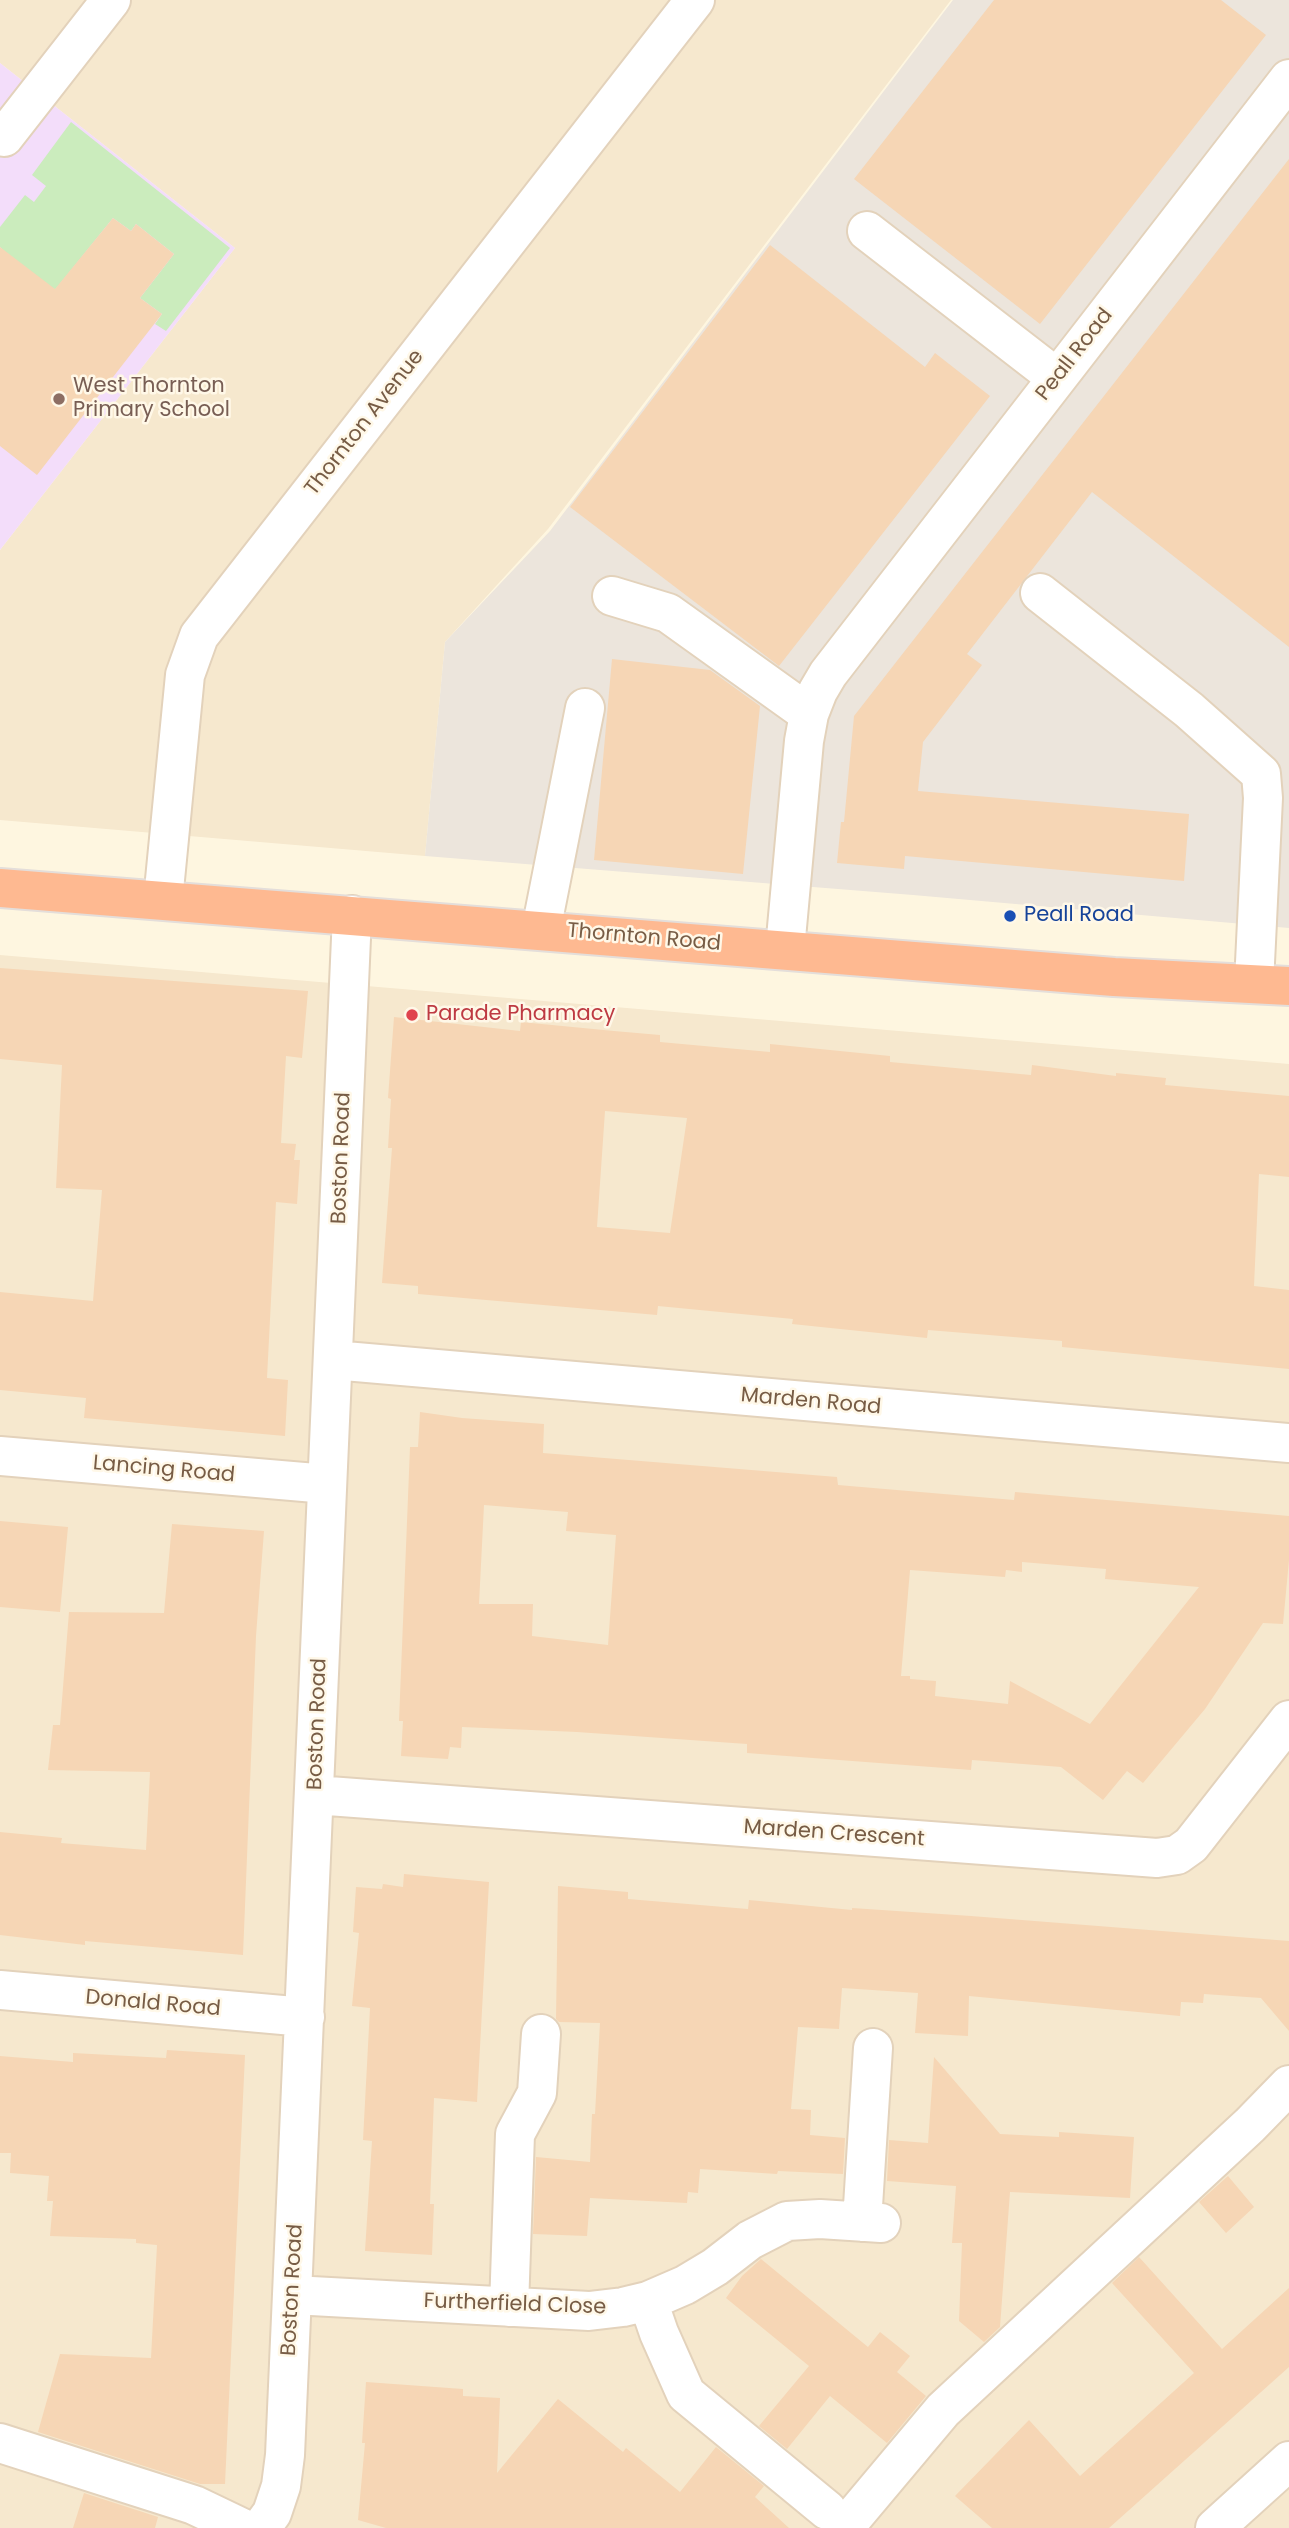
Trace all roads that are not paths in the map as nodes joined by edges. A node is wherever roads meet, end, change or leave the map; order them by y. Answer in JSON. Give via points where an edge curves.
{"nodes":[{"id":1,"x":111,"y":0,"type":"edge"},
{"id":2,"x":695,"y":0,"type":"edge"},
{"id":3,"x":1289,"y":79,"type":"edge"},
{"id":4,"x":0,"y":134,"type":"edge"},
{"id":5,"x":867,"y":231,"type":"dead end"},
{"id":6,"x":1057,"y":378,"type":"junction"},
{"id":7,"x":1040,"y":593,"type":"dead end"},
{"id":8,"x":612,"y":596,"type":"dead end"},
{"id":9,"x":585,"y":708,"type":"dead end"},
{"id":10,"x":809,"y":714,"type":"junction"},
{"id":11,"x":0,"y":888,"type":"edge"},
{"id":12,"x":163,"y":900,"type":"junction"},
{"id":13,"x":352,"y":915,"type":"junction"},
{"id":14,"x":541,"y":930,"type":"junction"},
{"id":15,"x":785,"y":950,"type":"junction"},
{"id":16,"x":1272,"y":985,"type":"edge"},
{"id":17,"x":333,"y":1360,"type":"junction"},
{"id":18,"x":1289,"y":1443,"type":"edge"},
{"id":19,"x":0,"y":1456,"type":"edge"},
{"id":20,"x":327,"y":1484,"type":"junction"},
{"id":21,"x":1289,"y":1720,"type":"edge"},
{"id":22,"x":315,"y":1795,"type":"junction"},
{"id":23,"x":0,"y":1990,"type":"edge"},
{"id":24,"x":305,"y":2017,"type":"junction"},
{"id":25,"x":541,"y":2034,"type":"dead end"},
{"id":26,"x":873,"y":2048,"type":"dead end"},
{"id":27,"x":1289,"y":2085,"type":"edge"},
{"id":28,"x":293,"y":2295,"type":"junction"},
{"id":29,"x":648,"y":2301,"type":"junction"},
{"id":30,"x":509,"y":2306,"type":"junction"},
{"id":31,"x":0,"y":2443,"type":"edge"},
{"id":32,"x":1289,"y":2461,"type":"edge"},
{"id":33,"x":835,"y":2519,"type":"edge"},
{"id":34,"x":242,"y":2528,"type":"edge"},
{"id":35,"x":261,"y":2528,"type":"edge"},
{"id":36,"x":1215,"y":2528,"type":"edge"}],
"edges":[{"from":1,"to":4,"type":"street","via":[[4,137]]},
{"from":2,"to":12,"type":"street","name":"Thornton Avenue","via":[[200,636],[186,676]]},
{"from":3,"to":6,"type":"street","name":"Peall Road"},
{"from":5,"to":6,"type":"street"},
{"from":6,"to":10,"type":"street","name":"Peall Road","via":[[828,674]]},
{"from":7,"to":16,"type":"street","via":[[1189,710],[1261,774]]},
{"from":8,"to":10,"type":"street","via":[[668,613]]},
{"from":9,"to":14,"type":"street"},
{"from":10,"to":15,"type":"street","name":"Peall Road"},
{"from":11,"to":12,"type":"highway","name":"Thornton Road"},
{"from":12,"to":13,"type":"highway","name":"Thornton Road"},
{"from":13,"to":14,"type":"highway","name":"Thornton Road"},
{"from":13,"to":17,"type":"street","name":"Boston Road"},
{"from":14,"to":15,"type":"highway","name":"Thornton Road"},
{"from":15,"to":16,"type":"highway","name":"Thornton Road"},
{"from":17,"to":18,"type":"street","name":"Marden Road"},
{"from":17,"to":20,"type":"street","name":"Boston Road"},
{"from":19,"to":20,"type":"street","name":"Lancing Road"},
{"from":20,"to":22,"type":"street","name":"Boston Road"},
{"from":21,"to":22,"type":"street","name":"Marden Crescent","via":[[1191,1845],[1177,1855],[1157,1858]]},
{"from":22,"to":24,"type":"street","name":"Boston Road"},
{"from":23,"to":24,"type":"street","name":"Donald Road"},
{"from":24,"to":28,"type":"street","name":"Boston Road"},
{"from":25,"to":30,"type":"street","via":[[537,2093],[515,2134]]},
{"from":26,"to":29,"type":"street","name":"Furtherfield Close","via":[[872,2222],[787,2221],[750,2240],[695,2279]]},
{"from":27,"to":33,"type":"street","via":[[943,2410]]},
{"from":28,"to":30,"type":"street","name":"Furtherfield Close"},
{"from":28,"to":35,"type":"street","name":"Boston Road","via":[[281,2486]]},
{"from":29,"to":30,"type":"street","name":"Furtherfield Close","via":[[589,2311]]},
{"from":29,"to":33,"type":"street","via":[[686,2394]]},
{"from":31,"to":34,"type":"street","via":[[194,2505]]},
{"from":32,"to":36,"type":"street"}]}
